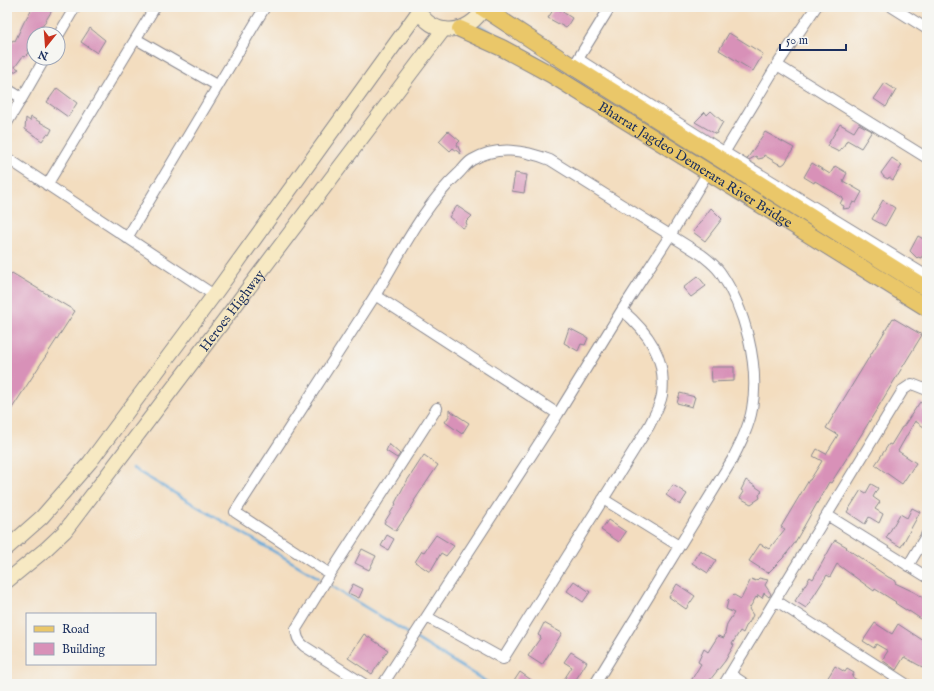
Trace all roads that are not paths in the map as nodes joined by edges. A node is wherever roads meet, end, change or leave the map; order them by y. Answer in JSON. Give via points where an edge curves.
{"nodes":[{"id":1,"x":75,"y":7,"type":"edge"},
{"id":2,"x":155,"y":7,"type":"edge"},
{"id":3,"x":265,"y":7,"type":"edge"},
{"id":4,"x":610,"y":7,"type":"edge"},
{"id":5,"x":816,"y":7,"type":"edge"},
{"id":6,"x":892,"y":7,"type":"edge"},
{"id":7,"x":484,"y":8,"type":"edge"},
{"id":8,"x":418,"y":9,"type":"edge"},
{"id":9,"x":64,"y":26,"type":"edge"},
{"id":10,"x":460,"y":28,"type":"junction"},
{"id":11,"x":444,"y":29,"type":"junction"},
{"id":12,"x":927,"y":29,"type":"edge"},
{"id":13,"x":136,"y":39,"type":"junction"},
{"id":14,"x":777,"y":65,"type":"junction"},
{"id":15,"x":40,"y":66,"type":"edge"},
{"id":16,"x":218,"y":86,"type":"junction"},
{"id":17,"x":7,"y":89,"type":"edge"},
{"id":18,"x":22,"y":98,"type":"junction"},
{"id":19,"x":7,"y":123,"type":"edge"},
{"id":20,"x":722,"y":155,"type":"junction"},
{"id":21,"x":7,"y":158,"type":"edge"},
{"id":22,"x":927,"y":158,"type":"edge"},
{"id":23,"x":708,"y":172,"type":"junction"},
{"id":24,"x":47,"y":185,"type":"junction"},
{"id":25,"x":670,"y":234,"type":"junction"},
{"id":26,"x":127,"y":238,"type":"junction"},
{"id":27,"x":927,"y":276,"type":"edge"},
{"id":28,"x":927,"y":289,"type":"edge"},
{"id":29,"x":214,"y":295,"type":"junction"},
{"id":30,"x":375,"y":295,"type":"junction"},
{"id":31,"x":927,"y":308,"type":"edge"},
{"id":32,"x":622,"y":310,"type":"junction"},
{"id":33,"x":927,"y":390,"type":"edge"},
{"id":34,"x":437,"y":408,"type":"dead end"},
{"id":35,"x":558,"y":414,"type":"junction"},
{"id":36,"x":603,"y":499,"type":"junction"},
{"id":37,"x":827,"y":515,"type":"junction"},
{"id":38,"x":927,"y":534,"type":"edge"},
{"id":39,"x":679,"y":546,"type":"junction"},
{"id":40,"x":7,"y":548,"type":"edge"},
{"id":41,"x":908,"y":566,"type":"junction"},
{"id":42,"x":330,"y":574,"type":"junction"},
{"id":43,"x":927,"y":577,"type":"edge"},
{"id":44,"x":7,"y":580,"type":"edge"},
{"id":45,"x":775,"y":600,"type":"junction"},
{"id":46,"x":427,"y":617,"type":"junction"},
{"id":47,"x":730,"y":674,"type":"junction"},
{"id":48,"x":364,"y":684,"type":"edge"},
{"id":49,"x":383,"y":684,"type":"edge"},
{"id":50,"x":595,"y":684,"type":"edge"},
{"id":51,"x":724,"y":684,"type":"edge"},
{"id":52,"x":745,"y":684,"type":"edge"},
{"id":53,"x":906,"y":684,"type":"edge"}],
"edges":[{"from":1,"to":9,"type":"street"},
{"from":2,"to":13,"type":"street"},
{"from":3,"to":16,"type":"street"},
{"from":4,"to":20,"type":"street","via":[[578,59]]},
{"from":5,"to":14,"type":"street"},
{"from":6,"to":12,"type":"street"},
{"from":7,"to":10,"type":"main road","via":[[474,21]]},
{"from":7,"to":20,"type":"main road","name":"Bharrat Jagdeo Demerara River Bridge","via":[[568,64]]},
{"from":8,"to":11,"type":"main road","via":[[429,23]]},
{"from":8,"to":29,"type":"main road","name":"Heroes Highway"},
{"from":10,"to":11,"type":"main road"},
{"from":10,"to":23,"type":"main road","name":"Bharrat Jagdeo Demerara River Bridge","via":[[552,75]]},
{"from":11,"to":44,"type":"main road","name":"Heroes Highway","via":[[65,531]]},
{"from":13,"to":16,"type":"street"},
{"from":13,"to":24,"type":"street"},
{"from":14,"to":20,"type":"street"},
{"from":14,"to":22,"type":"street"},
{"from":15,"to":18,"type":"street"},
{"from":16,"to":26,"type":"street"},
{"from":17,"to":18,"type":"street"},
{"from":18,"to":19,"type":"street"},
{"from":20,"to":27,"type":"street"},
{"from":20,"to":28,"type":"main road","name":"Bharrat Jagdeo Demerara River Bridge"},
{"from":21,"to":24,"type":"street"},
{"from":23,"to":25,"type":"street"},
{"from":23,"to":31,"type":"main road","name":"Bharrat Jagdeo Demerara River Bridge"},
{"from":24,"to":26,"type":"street"},
{"from":25,"to":30,"type":"street","via":[[550,160],[516,150],[487,153],[471,161],[433,200]]},
{"from":25,"to":32,"type":"street"},
{"from":25,"to":39,"type":"street","via":[[702,255],[719,270],[728,285],[746,329],[753,355],[755,385],[752,409],[741,443]]},
{"from":26,"to":29,"type":"street"},
{"from":29,"to":40,"type":"main road","name":"Heroes Highway","via":[[90,462],[42,517]]},
{"from":30,"to":35,"type":"street"},
{"from":30,"to":42,"type":"street","via":[[235,512]]},
{"from":32,"to":35,"type":"street"},
{"from":32,"to":36,"type":"street","via":[[637,322],[653,345],[662,372],[662,395],[649,426]]},
{"from":33,"to":37,"type":"street","via":[[912,384],[903,390]]},
{"from":34,"to":42,"type":"street"},
{"from":35,"to":46,"type":"street"},
{"from":36,"to":39,"type":"street"},
{"from":36,"to":46,"type":"street","via":[[503,659]]},
{"from":37,"to":41,"type":"street"},
{"from":37,"to":45,"type":"street"},
{"from":38,"to":41,"type":"street"},
{"from":39,"to":50,"type":"street"},
{"from":41,"to":43,"type":"street"},
{"from":42,"to":48,"type":"street","via":[[296,629],[296,636],[304,646]]},
{"from":45,"to":47,"type":"street"},
{"from":45,"to":53,"type":"street"},
{"from":46,"to":49,"type":"street"},
{"from":47,"to":51,"type":"street"},
{"from":47,"to":52,"type":"street"}]}
